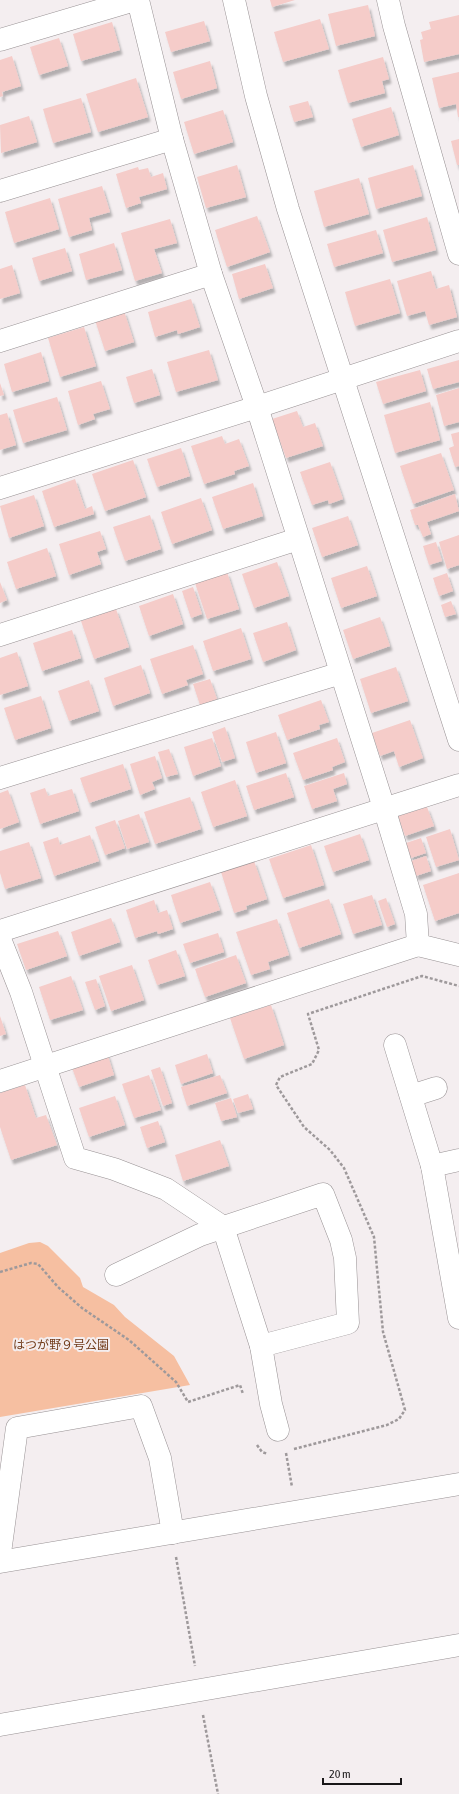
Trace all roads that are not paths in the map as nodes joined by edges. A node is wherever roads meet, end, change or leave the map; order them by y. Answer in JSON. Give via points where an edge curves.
{"nodes":[{"id":1,"x":136,"y":0,"type":"edge"},
{"id":2,"x":234,"y":0,"type":"edge"},
{"id":3,"x":388,"y":0,"type":"edge"},
{"id":4,"x":0,"y":40,"type":"edge"},
{"id":5,"x":172,"y":139,"type":"junction"},
{"id":6,"x":0,"y":191,"type":"edge"},
{"id":7,"x":451,"y":200,"type":"edge"},
{"id":8,"x":459,"y":254,"type":"edge"},
{"id":9,"x":211,"y":274,"type":"junction"},
{"id":10,"x":0,"y":341,"type":"edge"},
{"id":11,"x":459,"y":341,"type":"edge"},
{"id":12,"x":344,"y":379,"type":"junction"},
{"id":13,"x":257,"y":408,"type":"junction"},
{"id":14,"x":0,"y":488,"type":"edge"},
{"id":15,"x":298,"y":539,"type":"junction"},
{"id":16,"x":0,"y":635,"type":"edge"},
{"id":17,"x":341,"y":673,"type":"junction"},
{"id":18,"x":459,"y":740,"type":"edge"},
{"id":19,"x":0,"y":778,"type":"edge"},
{"id":20,"x":459,"y":785,"type":"edge"},
{"id":21,"x":384,"y":808,"type":"junction"},
{"id":22,"x":0,"y":931,"type":"edge"},
{"id":23,"x":0,"y":939,"type":"edge"},
{"id":24,"x":418,"y":945,"type":"junction"},
{"id":25,"x":459,"y":955,"type":"edge"},
{"id":26,"x":395,"y":1045,"type":"dead end"},
{"id":27,"x":45,"y":1067,"type":"junction"},
{"id":28,"x":0,"y":1081,"type":"edge"},
{"id":29,"x":436,"y":1088,"type":"dead end"},
{"id":30,"x":411,"y":1096,"type":"junction"},
{"id":31,"x":459,"y":1160,"type":"edge"},
{"id":32,"x":432,"y":1166,"type":"junction"},
{"id":33,"x":223,"y":1227,"type":"junction"},
{"id":34,"x":116,"y":1275,"type":"dead end"},
{"id":35,"x":459,"y":1318,"type":"edge"},
{"id":36,"x":261,"y":1346,"type":"junction"},
{"id":37,"x":278,"y":1430,"type":"dead end"},
{"id":38,"x":459,"y":1484,"type":"edge"},
{"id":39,"x":173,"y":1533,"type":"junction"},
{"id":40,"x":0,"y":1552,"type":"edge"},
{"id":41,"x":0,"y":1562,"type":"edge"},
{"id":42,"x":459,"y":1645,"type":"edge"},
{"id":43,"x":0,"y":1725,"type":"edge"}],
"edges":[{"from":1,"to":4,"type":"street"},
{"from":1,"to":5,"type":"street"},
{"from":2,"to":12,"type":"street","via":[[256,96],[286,201]]},
{"from":3,"to":7,"type":"street","via":[[394,26]]},
{"from":5,"to":6,"type":"street"},
{"from":5,"to":9,"type":"street"},
{"from":7,"to":8,"type":"street"},
{"from":9,"to":10,"type":"street"},
{"from":9,"to":13,"type":"street"},
{"from":11,"to":12,"type":"street"},
{"from":12,"to":13,"type":"street"},
{"from":12,"to":18,"type":"street"},
{"from":13,"to":14,"type":"street"},
{"from":13,"to":15,"type":"street"},
{"from":15,"to":16,"type":"street"},
{"from":15,"to":17,"type":"street"},
{"from":17,"to":19,"type":"street"},
{"from":17,"to":21,"type":"street"},
{"from":20,"to":21,"type":"street"},
{"from":21,"to":22,"type":"street"},
{"from":21,"to":24,"type":"street","via":[[416,914]]},
{"from":23,"to":27,"type":"street","via":[[21,992]]},
{"from":24,"to":25,"type":"street"},
{"from":24,"to":27,"type":"street"},
{"from":26,"to":30,"type":"street"},
{"from":27,"to":28,"type":"street"},
{"from":27,"to":33,"type":"street","via":[[75,1158],[114,1169],[166,1189]]},
{"from":29,"to":30,"type":"street"},
{"from":30,"to":32,"type":"street"},
{"from":31,"to":32,"type":"street"},
{"from":32,"to":35,"type":"street"},
{"from":33,"to":34,"type":"street","via":[[200,1235]]},
{"from":33,"to":36,"type":"street"},
{"from":33,"to":36,"type":"street","via":[[323,1194],[341,1240],[345,1258],[348,1323]]},
{"from":36,"to":37,"type":"street"},
{"from":38,"to":39,"type":"street"},
{"from":39,"to":40,"type":"street","via":[[160,1458],[141,1406],[17,1428]]},
{"from":39,"to":41,"type":"street"},
{"from":42,"to":43,"type":"street"}]}
